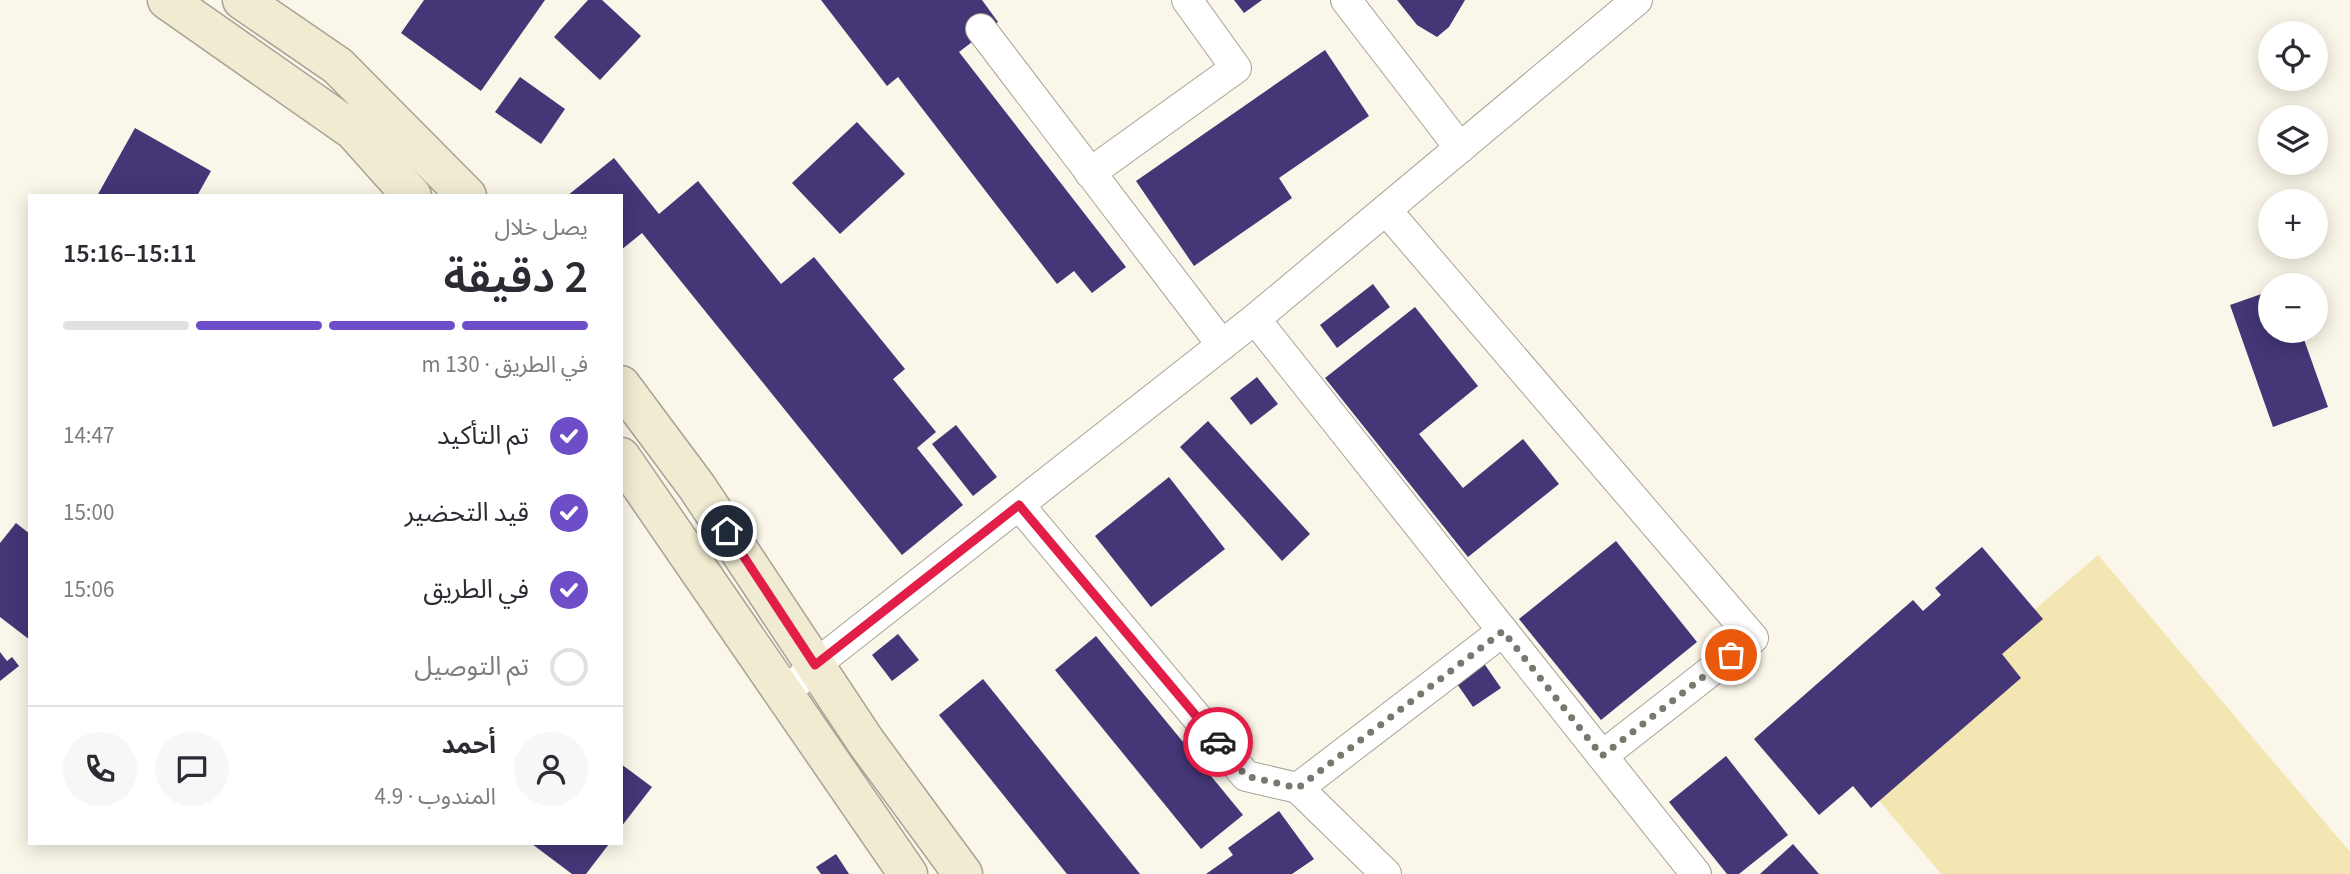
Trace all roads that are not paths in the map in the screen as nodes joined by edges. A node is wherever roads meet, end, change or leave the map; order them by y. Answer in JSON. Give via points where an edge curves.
{"nodes":[{"id":1,"x":167,"y":0,"type":"edge"},
{"id":2,"x":242,"y":0,"type":"edge"},
{"id":3,"x":1187,"y":0,"type":"edge"},
{"id":4,"x":1346,"y":0,"type":"edge"},
{"id":5,"x":1637,"y":0,"type":"edge"},
{"id":6,"x":981,"y":29,"type":"dead end"},
{"id":7,"x":1460,"y":148,"type":"junction"},
{"id":8,"x":1090,"y":173,"type":"junction"},
{"id":9,"x":410,"y":194,"type":"edge"},
{"id":10,"x":465,"y":194,"type":"edge"},
{"id":11,"x":1385,"y":210,"type":"junction"},
{"id":12,"x":1255,"y":319,"type":"junction"},
{"id":13,"x":1222,"y":345,"type":"junction"},
{"id":14,"x":623,"y":389,"type":"edge"},
{"id":15,"x":623,"y":460,"type":"edge"},
{"id":16,"x":1019,"y":505,"type":"junction"},
{"id":17,"x":1503,"y":631,"type":"junction"},
{"id":18,"x":815,"y":665,"type":"junction"},
{"id":19,"x":785,"y":694,"type":"junction"},
{"id":20,"x":1602,"y":756,"type":"junction"},
{"id":21,"x":1298,"y":788,"type":"junction"},
{"id":22,"x":1368,"y":869,"type":"edge"},
{"id":23,"x":908,"y":874,"type":"edge"},
{"id":24,"x":962,"y":874,"type":"edge"},
{"id":25,"x":1696,"y":874,"type":"edge"}],
"edges":[{"from":1,"to":9,"type":"main road","via":[[355,131]]},
{"from":2,"to":10,"type":"main road","via":[[338,66]]},
{"from":3,"to":8,"type":"street","via":[[1236,68]]},
{"from":4,"to":7,"type":"street"},
{"from":5,"to":7,"type":"street"},
{"from":6,"to":8,"type":"street"},
{"from":7,"to":11,"type":"street"},
{"from":8,"to":13,"type":"street"},
{"from":11,"to":12,"type":"street"},
{"from":11,"to":20,"type":"street","via":[[1753,638]]},
{"from":12,"to":13,"type":"street"},
{"from":12,"to":17,"type":"street"},
{"from":13,"to":16,"type":"street"},
{"from":14,"to":18,"type":"main road","via":[[697,487]]},
{"from":15,"to":19,"type":"main road"},
{"from":16,"to":18,"type":"street"},
{"from":16,"to":21,"type":"street","via":[[1246,776]]},
{"from":17,"to":20,"type":"street"},
{"from":17,"to":21,"type":"street"},
{"from":18,"to":19,"type":"street"},
{"from":18,"to":24,"type":"main road"},
{"from":19,"to":23,"type":"main road"},
{"from":20,"to":25,"type":"street"},
{"from":21,"to":22,"type":"street"}]}
